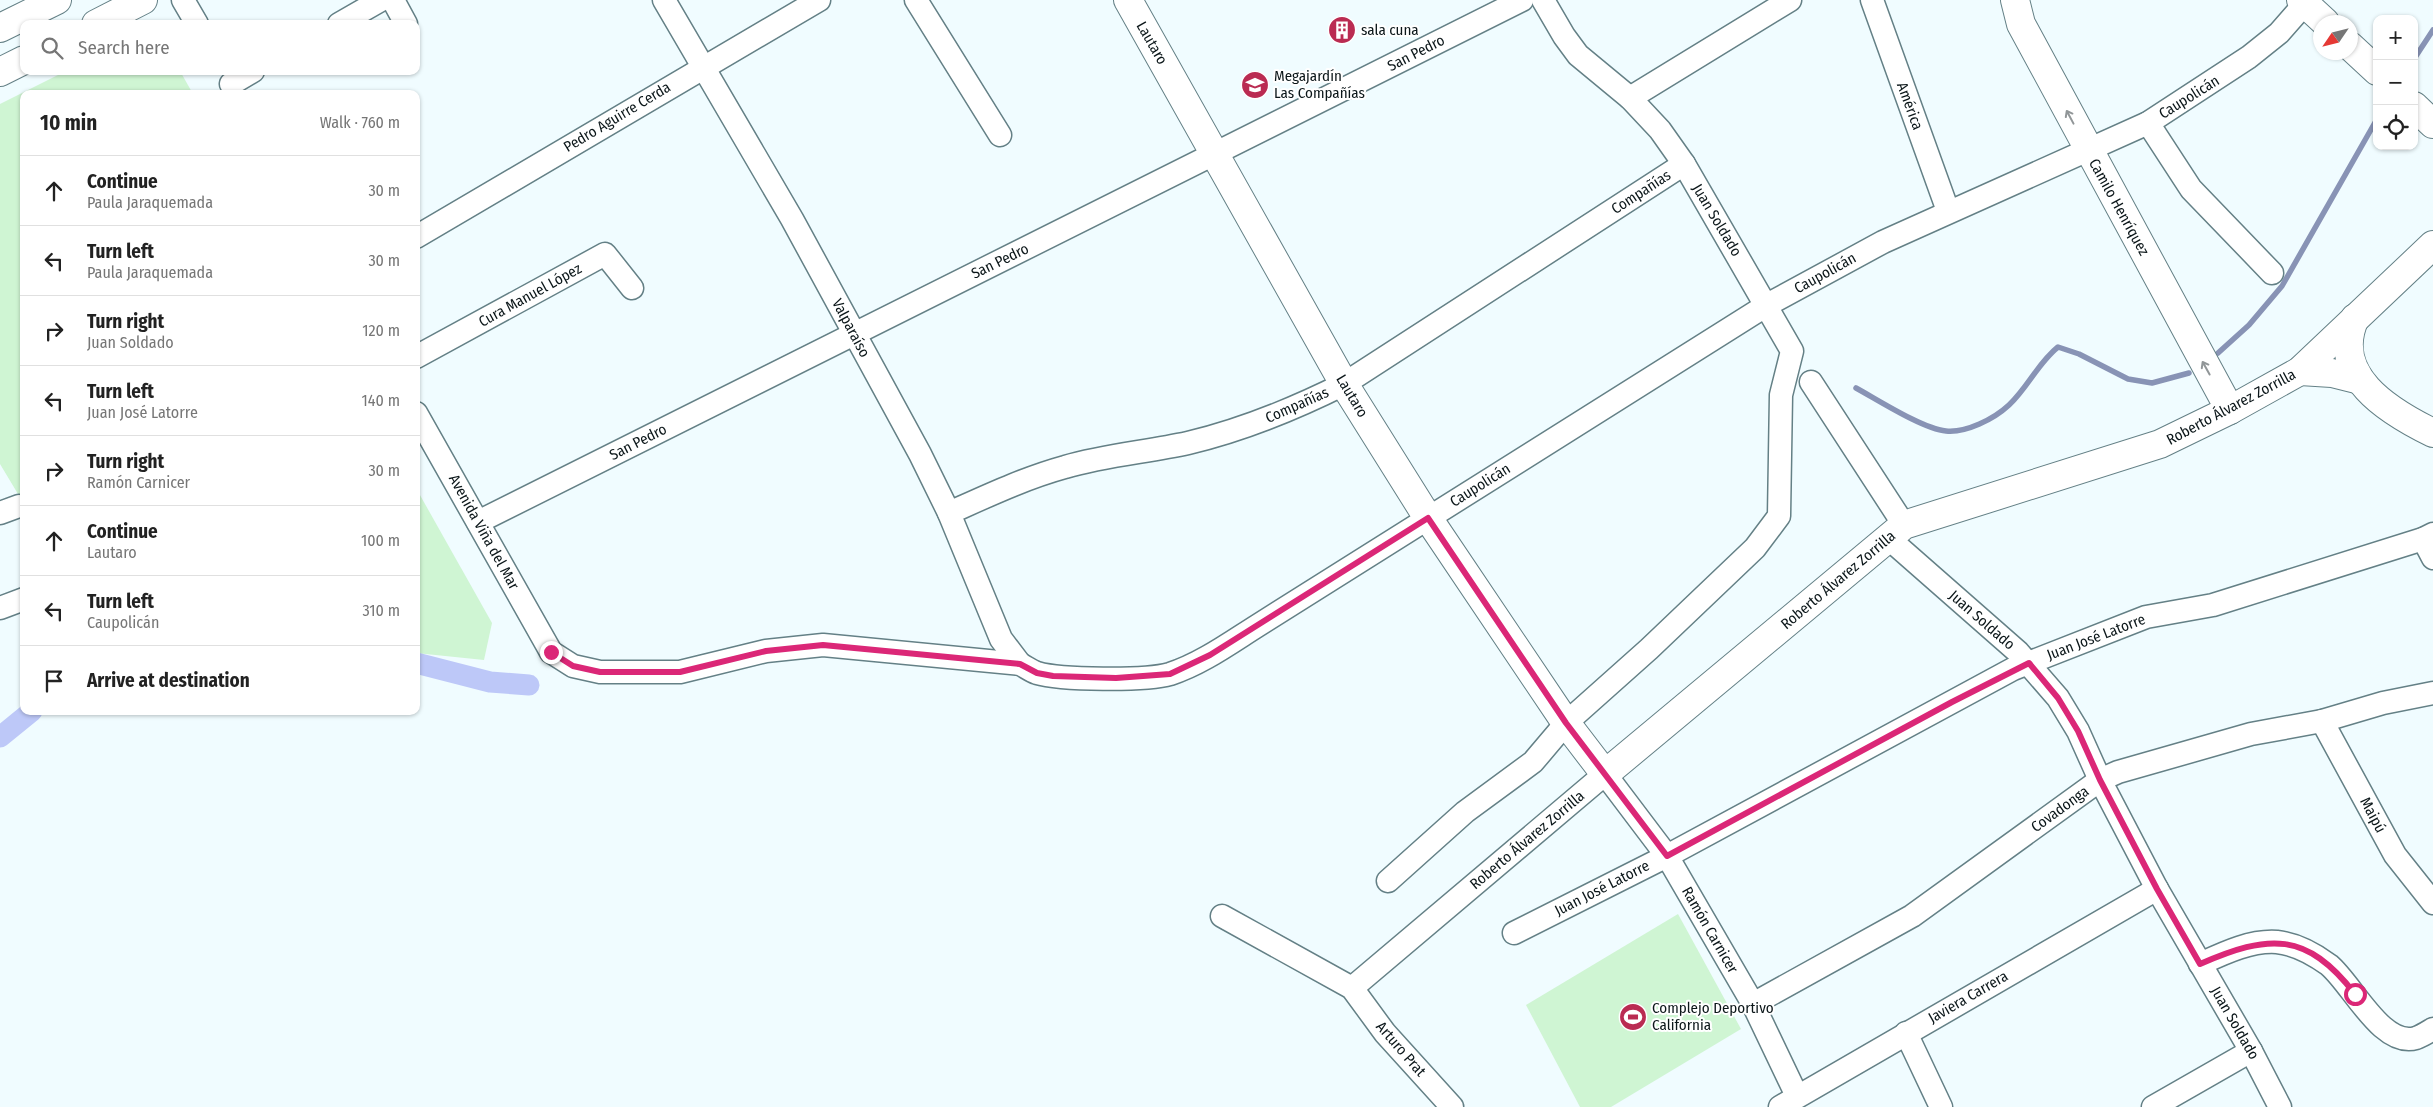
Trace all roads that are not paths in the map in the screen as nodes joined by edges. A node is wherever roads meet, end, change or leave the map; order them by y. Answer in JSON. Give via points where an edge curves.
{"nodes":[{"id":1,"x":57,"y":0,"type":"edge"},
{"id":2,"x":143,"y":0,"type":"edge"},
{"id":3,"x":183,"y":0,"type":"edge"},
{"id":4,"x":381,"y":0,"type":"edge"},
{"id":5,"x":393,"y":0,"type":"edge"},
{"id":6,"x":664,"y":0,"type":"edge"},
{"id":7,"x":820,"y":0,"type":"edge"},
{"id":8,"x":916,"y":0,"type":"edge"},
{"id":9,"x":1128,"y":0,"type":"edge"},
{"id":10,"x":1522,"y":0,"type":"edge"},
{"id":11,"x":1544,"y":0,"type":"edge"},
{"id":12,"x":1790,"y":0,"type":"edge"},
{"id":13,"x":1872,"y":0,"type":"edge"},
{"id":14,"x":2015,"y":0,"type":"edge"},
{"id":15,"x":2305,"y":1,"type":"edge"},
{"id":16,"x":2319,"y":15,"type":"edge"},
{"id":17,"x":104,"y":20,"type":"edge"},
{"id":18,"x":195,"y":20,"type":"edge"},
{"id":19,"x":350,"y":20,"type":"edge"},
{"id":20,"x":404,"y":20,"type":"edge"},
{"id":21,"x":0,"y":28,"type":"edge"},
{"id":22,"x":2358,"y":53,"type":"edge"},
{"id":23,"x":20,"y":62,"type":"edge"},
{"id":24,"x":703,"y":66,"type":"junction"},
{"id":25,"x":2373,"y":67,"type":"edge"},
{"id":26,"x":0,"y":72,"type":"edge"},
{"id":27,"x":246,"y":75,"type":"edge"},
{"id":28,"x":230,"y":83,"type":"edge"},
{"id":29,"x":1630,"y":98,"type":"junction"},
{"id":30,"x":2418,"y":110,"type":"edge"},
{"id":31,"x":2148,"y":123,"type":"junction"},
{"id":32,"x":2433,"y":124,"type":"edge"},
{"id":33,"x":1000,"y":135,"type":"dead end"},
{"id":34,"x":2088,"y":150,"type":"junction"},
{"id":35,"x":1215,"y":153,"type":"junction"},
{"id":36,"x":1684,"y":164,"type":"junction"},
{"id":37,"x":1948,"y":211,"type":"junction"},
{"id":38,"x":420,"y":235,"type":"edge"},
{"id":39,"x":2433,"y":245,"type":"edge"},
{"id":40,"x":2272,"y":273,"type":"dead end"},
{"id":41,"x":632,"y":288,"type":"dead end"},
{"id":42,"x":1767,"y":305,"type":"junction"},
{"id":43,"x":2355,"y":318,"type":"junction"},
{"id":44,"x":854,"y":333,"type":"junction"},
{"id":45,"x":420,"y":355,"type":"edge"},
{"id":46,"x":2300,"y":371,"type":"junction"},
{"id":47,"x":2360,"y":380,"type":"junction"},
{"id":48,"x":1811,"y":382,"type":"dead end"},
{"id":49,"x":1344,"y":384,"type":"junction"},
{"id":50,"x":2230,"y":410,"type":"junction"},
{"id":51,"x":420,"y":420,"type":"edge"},
{"id":52,"x":2433,"y":433,"type":"edge"},
{"id":53,"x":949,"y":512,"type":"junction"},
{"id":54,"x":1428,"y":518,"type":"junction"},
{"id":55,"x":478,"y":522,"type":"junction"},
{"id":56,"x":1896,"y":531,"type":"junction"},
{"id":57,"x":2430,"y":544,"type":"edge"},
{"id":58,"x":20,"y":600,"type":"edge"},
{"id":59,"x":0,"y":608,"type":"edge"},
{"id":60,"x":551,"y":652,"type":"joint"},
{"id":61,"x":2029,"y":663,"type":"junction"},
{"id":62,"x":1020,"y":664,"type":"junction"},
{"id":63,"x":2433,"y":693,"type":"edge"},
{"id":64,"x":2322,"y":721,"type":"junction"},
{"id":65,"x":1566,"y":723,"type":"junction"},
{"id":66,"x":1604,"y":774,"type":"junction"},
{"id":67,"x":2100,"y":780,"type":"junction"},
{"id":68,"x":1667,"y":856,"type":"junction"},
{"id":69,"x":1388,"y":881,"type":"dead end"},
{"id":70,"x":2157,"y":889,"type":"junction"},
{"id":71,"x":2433,"y":904,"type":"edge"},
{"id":72,"x":1222,"y":916,"type":"dead end"},
{"id":73,"x":1514,"y":933,"type":"dead end"},
{"id":74,"x":2200,"y":964,"type":"junction"},
{"id":75,"x":1352,"y":988,"type":"junction"},
{"id":76,"x":1753,"y":1004,"type":"junction"},
{"id":77,"x":2433,"y":1029,"type":"edge"},
{"id":78,"x":1906,"y":1033,"type":"junction"},
{"id":79,"x":2252,"y":1051,"type":"junction"},
{"id":80,"x":1788,"y":1102,"type":"edge"},
{"id":81,"x":1452,"y":1107,"type":"edge"},
{"id":82,"x":1941,"y":1107,"type":"edge"},
{"id":83,"x":2153,"y":1107,"type":"edge"},
{"id":84,"x":2280,"y":1107,"type":"edge"}],
"edges":[{"from":1,"to":21,"type":"street"},
{"from":2,"to":17,"type":"street"},
{"from":3,"to":18,"type":"street"},
{"from":4,"to":19,"type":"street"},
{"from":5,"to":20,"type":"street"},
{"from":6,"to":24,"type":"street","name":"Valparaíso"},
{"from":7,"to":24,"type":"street","name":"Pedro Aguirre Cerda"},
{"from":8,"to":33,"type":"street"},
{"from":9,"to":35,"type":"street","name":"Lautaro"},
{"from":10,"to":35,"type":"street","name":"San Pedro"},
{"from":11,"to":29,"type":"street","name":"Juan Soldado","via":[[1578,55]]},
{"from":12,"to":29,"type":"street"},
{"from":13,"to":37,"type":"street","name":"América"},
{"from":34,"to":14,"type":"street","name":"Camilo Henríquez","one_way":true,"via":[[2021,24]]},
{"from":15,"to":16,"type":"street"},
{"from":15,"to":31,"type":"street","name":"Caupolicán","via":[[2279,33],[2250,57]]},
{"from":22,"to":25,"type":"street"},
{"from":23,"to":26,"type":"street"},
{"from":24,"to":38,"type":"street","name":"Pedro Aguirre Cerda"},
{"from":24,"to":44,"type":"street","name":"Valparaíso"},
{"from":27,"to":28,"type":"street"},
{"from":29,"to":36,"type":"street","name":"Juan Soldado","via":[[1660,130]]},
{"from":30,"to":32,"type":"street"},
{"from":31,"to":34,"type":"street","name":"Caupolicán"},
{"from":31,"to":40,"type":"street","via":[[2191,189]]},
{"from":34,"to":37,"type":"street","name":"Caupolicán"},
{"from":50,"to":34,"type":"street","name":"Camilo Henríquez","one_way":true},
{"from":35,"to":44,"type":"street","name":"San Pedro"},
{"from":35,"to":49,"type":"street","name":"Lautaro"},
{"from":36,"to":42,"type":"street","name":"Juan Soldado"},
{"from":36,"to":49,"type":"street","name":"Compañías"},
{"from":37,"to":42,"type":"street","name":"Caupolicán","via":[[1882,242]]},
{"from":39,"to":43,"type":"street","name":"Roberto Álvarez Zorrilla"},
{"from":41,"to":45,"type":"street","name":"Cura Manuel López","via":[[605,254]]},
{"from":42,"to":54,"type":"street","name":"Caupolicán"},
{"from":42,"to":65,"type":"street","name":"Juan Soldado","via":[[1792,351],[1781,395],[1779,516],[1755,548]]},
{"from":43,"to":46,"type":"street","name":"Roberto Álvarez Zorrilla"},
{"from":43,"to":47,"type":"street","via":[[2347,347],[2348,357]]},
{"from":44,"to":53,"type":"street","name":"Valparaíso"},
{"from":44,"to":55,"type":"street","name":"San Pedro"},
{"from":46,"to":47,"type":"street","via":[[2332,373]]},
{"from":46,"to":50,"type":"street","name":"Roberto Álvarez Zorrilla"},
{"from":47,"to":52,"type":"street","via":[[2394,410]]},
{"from":48,"to":56,"type":"street","name":"Juan Soldado"},
{"from":49,"to":53,"type":"street","name":"Compañías","via":[[1291,409],[1228,432],[1066,466]]},
{"from":49,"to":54,"type":"street","name":"Lautaro"},
{"from":50,"to":56,"type":"street","name":"Roberto Álvarez Zorrilla","via":[[2160,444]]},
{"from":51,"to":55,"type":"street","name":"Avenida Viña del Mar"},
{"from":53,"to":62,"type":"street","name":"Valparaíso","via":[[1001,639]]},
{"from":54,"to":62,"type":"street","name":"Caupolicán","via":[[1210,655],[1170,674],[1116,678],[1053,676],[1037,673]]},
{"from":54,"to":65,"type":"street","name":"Lautaro"},
{"from":55,"to":60,"type":"street","name":"Avenida Viña del Mar"},
{"from":56,"to":61,"type":"street","name":"Juan Soldado"},
{"from":56,"to":66,"type":"street","name":"Roberto Álvarez Zorrilla"},
{"from":57,"to":61,"type":"street","name":"Juan José Latorre","via":[[2213,605],[2146,617]]},
{"from":58,"to":59,"type":"street"},
{"from":60,"to":62,"type":"street","name":"Caupolicán","via":[[573,666],[600,672],[680,672],[766,651],[823,645]]},
{"from":61,"to":67,"type":"street","name":"Juan Soldado","via":[[2058,698]]},
{"from":61,"to":68,"type":"street","name":"Juan José Latorre"},
{"from":63,"to":64,"type":"street","name":"Covadonga","via":[[2383,703]]},
{"from":64,"to":67,"type":"street","name":"Covadonga","via":[[2251,734]]},
{"from":64,"to":71,"type":"street","name":"Maipú","via":[[2395,856]]},
{"from":65,"to":66,"type":"street","name":"Lautaro"},
{"from":65,"to":69,"type":"street","via":[[1534,762],[1465,812]]},
{"from":66,"to":68,"type":"street","name":"Ramón Carnicer"},
{"from":66,"to":75,"type":"street","name":"Roberto Álvarez Zorrilla"},
{"from":67,"to":70,"type":"street","name":"Juan Soldado"},
{"from":67,"to":76,"type":"street","name":"Covadonga","via":[[1912,916]]},
{"from":68,"to":73,"type":"street","name":"Juan José Latorre"},
{"from":68,"to":76,"type":"street","name":"Ramón Carnicer"},
{"from":70,"to":74,"type":"street","name":"Juan Soldado"},
{"from":70,"to":78,"type":"street","name":"Javiera Carrera"},
{"from":72,"to":75,"type":"street"},
{"from":74,"to":77,"type":"street","via":[[2257,944],[2292,944],[2330,966],[2385,1031],[2403,1038],[2415,1038]]},
{"from":74,"to":79,"type":"street","name":"Juan Soldado"},
{"from":75,"to":81,"type":"street","name":"Arturo Prat","via":[[1385,1033]]},
{"from":76,"to":80,"type":"street","name":"Ramón Carnicer"},
{"from":78,"to":80,"type":"street","name":"Javiera Carrera"},
{"from":78,"to":82,"type":"street"},
{"from":79,"to":83,"type":"street"},
{"from":79,"to":84,"type":"street","name":"Juan Soldado"}]}
